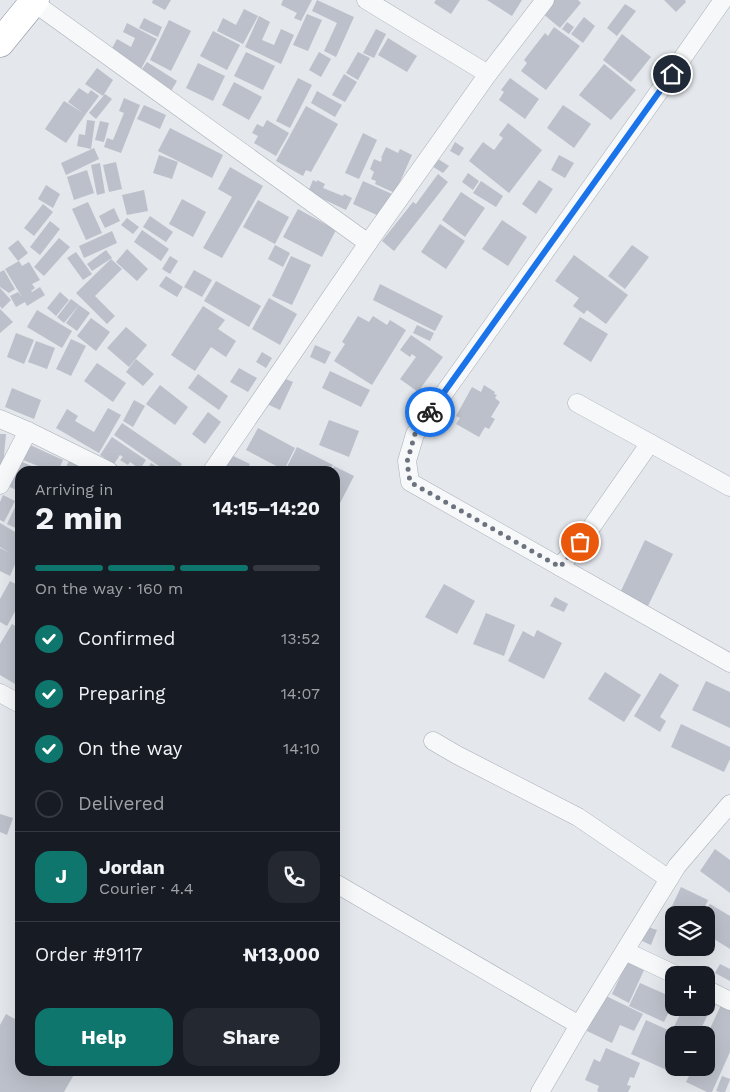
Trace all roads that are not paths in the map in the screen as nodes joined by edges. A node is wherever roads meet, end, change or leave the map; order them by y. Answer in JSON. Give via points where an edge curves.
{"nodes":[{"id":1,"x":366,"y":0,"type":"edge"},
{"id":2,"x":544,"y":0,"type":"edge"},
{"id":3,"x":723,"y":0,"type":"edge"},
{"id":4,"x":34,"y":1,"type":"edge"},
{"id":5,"x":0,"y":43,"type":"edge"},
{"id":6,"x":488,"y":74,"type":"junction"},
{"id":7,"x":368,"y":243,"type":"junction"},
{"id":8,"x":577,"y":403,"type":"dead end"},
{"id":9,"x":0,"y":419,"type":"edge"},
{"id":10,"x":28,"y":431,"type":"junction"},
{"id":11,"x":650,"y":444,"type":"junction"},
{"id":12,"x":98,"y":466,"type":"edge"},
{"id":13,"x":215,"y":466,"type":"edge"},
{"id":14,"x":0,"y":485,"type":"edge"},
{"id":15,"x":730,"y":488,"type":"edge"},
{"id":16,"x":560,"y":567,"type":"junction"},
{"id":17,"x":730,"y":663,"type":"edge"},
{"id":18,"x":0,"y":693,"type":"edge"},
{"id":19,"x":15,"y":701,"type":"edge"},
{"id":20,"x":433,"y":741,"type":"dead end"},
{"id":21,"x":730,"y":804,"type":"edge"},
{"id":22,"x":669,"y":878,"type":"junction"},
{"id":23,"x":340,"y":886,"type":"edge"},
{"id":24,"x":625,"y":951,"type":"junction"},
{"id":25,"x":665,"y":970,"type":"edge"},
{"id":26,"x":715,"y":994,"type":"edge"},
{"id":27,"x":730,"y":1001,"type":"edge"},
{"id":28,"x":579,"y":1025,"type":"junction"},
{"id":29,"x":540,"y":1092,"type":"edge"}],
"edges":[{"from":1,"to":6,"type":"street"},
{"from":2,"to":6,"type":"street"},
{"from":3,"to":16,"type":"street","via":[[415,434],[407,462],[410,482]]},
{"from":4,"to":5,"type":"highway"},
{"from":4,"to":7,"type":"street"},
{"from":6,"to":7,"type":"street"},
{"from":7,"to":13,"type":"street"},
{"from":8,"to":11,"type":"street"},
{"from":9,"to":10,"type":"street"},
{"from":10,"to":12,"type":"street"},
{"from":10,"to":14,"type":"street"},
{"from":11,"to":15,"type":"street"},
{"from":11,"to":16,"type":"street"},
{"from":16,"to":17,"type":"street"},
{"from":18,"to":19,"type":"street"},
{"from":20,"to":22,"type":"street","via":[[578,817]]},
{"from":21,"to":22,"type":"street"},
{"from":22,"to":24,"type":"street"},
{"from":23,"to":28,"type":"street"},
{"from":24,"to":25,"type":"street"},
{"from":24,"to":28,"type":"street"},
{"from":26,"to":27,"type":"street"},
{"from":28,"to":29,"type":"street"}]}
